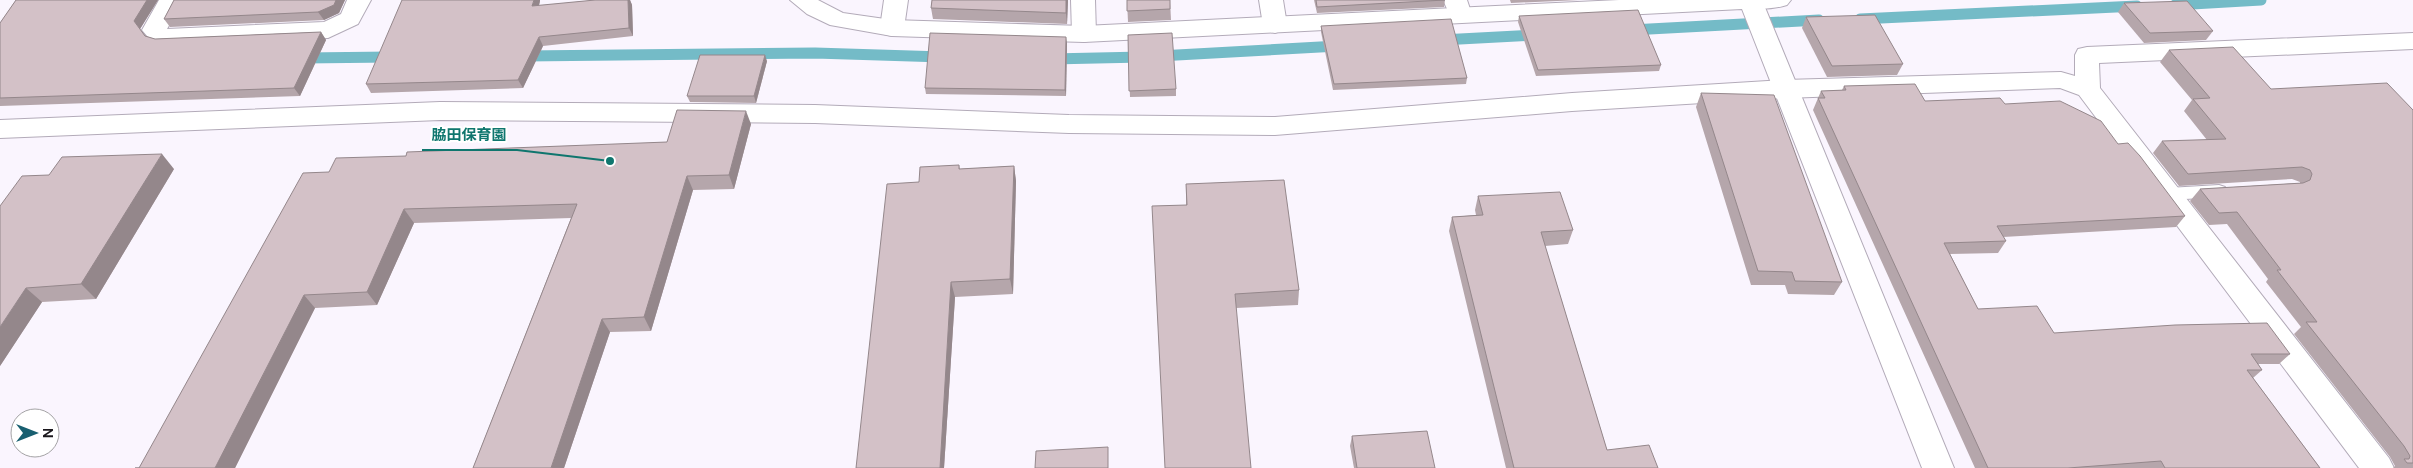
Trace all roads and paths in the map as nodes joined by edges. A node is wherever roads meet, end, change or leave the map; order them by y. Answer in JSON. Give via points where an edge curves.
{"nodes":[{"id":1,"x":171,"y":0,"type":"edge"},
{"id":2,"x":359,"y":0,"type":"edge"},
{"id":3,"x":802,"y":0,"type":"edge"},
{"id":4,"x":896,"y":0,"type":"edge"},
{"id":5,"x":1083,"y":0,"type":"edge"},
{"id":6,"x":1271,"y":0,"type":"edge"},
{"id":7,"x":1779,"y":0,"type":"edge"},
{"id":8,"x":1750,"y":1,"type":"edge"},
{"id":9,"x":1648,"y":3,"type":"edge"},
{"id":10,"x":1458,"y":7,"type":"edge"},
{"id":11,"x":1275,"y":25,"type":"junction"},
{"id":12,"x":892,"y":28,"type":"junction"},
{"id":13,"x":1084,"y":34,"type":"junction"},
{"id":14,"x":2409,"y":45,"type":"edge"},
{"id":15,"x":1784,"y":89,"type":"junction"},
{"id":16,"x":2088,"y":89,"type":"junction"},
{"id":17,"x":0,"y":130,"type":"edge"},
{"id":18,"x":2235,"y":190,"type":"edge"},
{"id":19,"x":2168,"y":194,"type":"junction"},
{"id":20,"x":1938,"y":468,"type":"edge"},
{"id":21,"x":2378,"y":468,"type":"edge"}],
"edges":[{"from":1,"to":2,"type":"street","via":[[154,30],[161,37],[328,30],[350,19]]},
{"from":3,"to":12,"type":"street","via":[[838,20]]},
{"from":4,"to":12,"type":"street"},
{"from":5,"to":13,"type":"street"},
{"from":6,"to":11,"type":"street"},
{"from":7,"to":8,"type":"street"},
{"from":8,"to":9,"type":"street"},
{"from":8,"to":15,"type":"street"},
{"from":9,"to":10,"type":"street"},
{"from":10,"to":11,"type":"street"},
{"from":11,"to":13,"type":"street"},
{"from":12,"to":13,"type":"street"},
{"from":14,"to":16,"type":"street","via":[[2087,55]]},
{"from":15,"to":16,"type":"street","via":[[2061,80]]},
{"from":15,"to":17,"type":"street","via":[[1275,126],[1069,124],[815,114],[440,111]]},
{"from":15,"to":20,"type":"street"},
{"from":16,"to":19,"type":"street"},
{"from":18,"to":19,"type":"lane"},
{"from":19,"to":21,"type":"street"}]}
